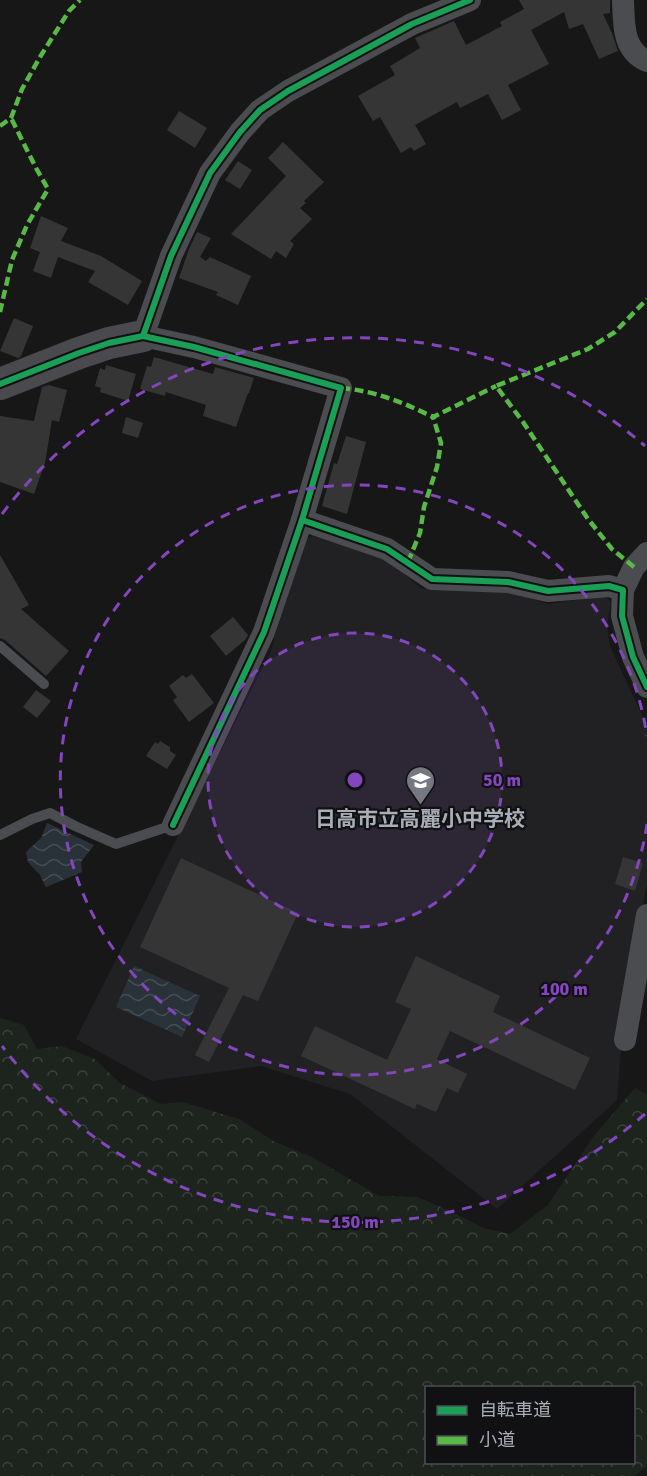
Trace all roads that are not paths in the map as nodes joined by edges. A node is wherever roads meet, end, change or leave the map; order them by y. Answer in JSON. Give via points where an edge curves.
{"nodes":[{"id":1,"x":470,"y":0,"type":"edge"},
{"id":2,"x":623,"y":0,"type":"edge"},
{"id":3,"x":647,"y":61,"type":"edge"},
{"id":4,"x":143,"y":336,"type":"junction"},
{"id":5,"x":0,"y":384,"type":"edge"},
{"id":6,"x":302,"y":520,"type":"junction"},
{"id":7,"x":647,"y":553,"type":"edge"},
{"id":8,"x":623,"y":590,"type":"junction"},
{"id":9,"x":0,"y":645,"type":"edge"},
{"id":10,"x":44,"y":684,"type":"dead end"},
{"id":11,"x":647,"y":687,"type":"edge"},
{"id":12,"x":173,"y":825,"type":"joint"},
{"id":13,"x":0,"y":835,"type":"edge"},
{"id":14,"x":647,"y":915,"type":"edge"},
{"id":15,"x":625,"y":1041,"type":"dead end"}],
"edges":[{"from":1,"to":4,"type":"street","via":[[412,24],[260,110],[210,173],[171,256]]},
{"from":2,"to":3,"type":"street","via":[[629,46]]},
{"from":4,"to":5,"type":"street","via":[[109,343]]},
{"from":4,"to":6,"type":"street","via":[[341,388]]},
{"from":6,"to":8,"type":"street","via":[[387,549],[432,579],[508,582],[548,591],[609,586]]},
{"from":6,"to":12,"type":"street","via":[[264,632]]},
{"from":7,"to":8,"type":"street","via":[[634,567]]},
{"from":8,"to":11,"type":"street","via":[[622,616],[633,657]]},
{"from":9,"to":10,"type":"lane"},
{"from":12,"to":13,"type":"lane","via":[[116,844],[50,813]]},
{"from":14,"to":15,"type":"street"}]}
